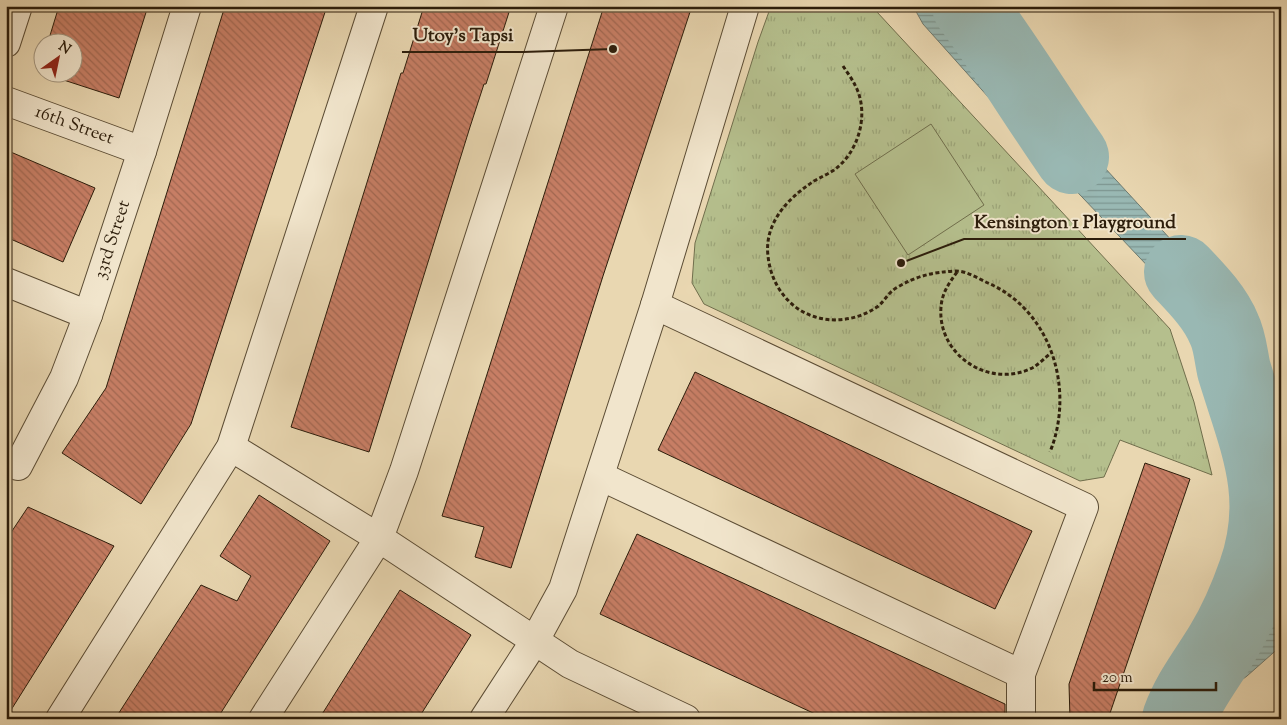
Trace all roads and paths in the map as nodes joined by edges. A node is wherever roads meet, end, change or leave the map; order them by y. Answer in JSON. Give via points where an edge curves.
{"nodes":[{"id":1,"x":18,"y":6,"type":"edge"},
{"id":2,"x":187,"y":6,"type":"edge"},
{"id":3,"x":374,"y":6,"type":"edge"},
{"id":4,"x":554,"y":6,"type":"edge"},
{"id":5,"x":745,"y":6,"type":"edge"},
{"id":6,"x":6,"y":43,"type":"edge"},
{"id":7,"x":843,"y":66,"type":"dead end"},
{"id":8,"x":6,"y":100,"type":"edge"},
{"id":9,"x":142,"y":151,"type":"junction"},
{"id":10,"x":957,"y":271,"type":"junction"},
{"id":11,"x":6,"y":282,"type":"edge"},
{"id":12,"x":655,"y":304,"type":"junction"},
{"id":13,"x":88,"y":316,"type":"junction"},
{"id":14,"x":1052,"y":352,"type":"junction"},
{"id":15,"x":231,"y":447,"type":"junction"},
{"id":16,"x":12,"y":464,"type":"edge"},
{"id":17,"x":600,"y":476,"type":"junction"},
{"id":18,"x":1031,"y":482,"type":"junction"},
{"id":19,"x":379,"y":538,"type":"junction"},
{"id":20,"x":534,"y":642,"type":"junction"},
{"id":21,"x":1021,"y":674,"type":"junction"},
{"id":22,"x":60,"y":719,"type":"edge"},
{"id":23,"x":263,"y":719,"type":"edge"},
{"id":24,"x":484,"y":719,"type":"edge"},
{"id":25,"x":686,"y":719,"type":"edge"},
{"id":26,"x":1021,"y":719,"type":"edge"}],
"edges":[{"from":1,"to":6,"type":"street"},
{"from":2,"to":9,"type":"street","name":"33rd Street"},
{"from":3,"to":15,"type":"street"},
{"from":4,"to":19,"type":"street","via":[[407,461]]},
{"from":5,"to":12,"type":"street"},
{"from":7,"to":10,"type":"path","via":[[856,86],[862,108],[860,132],[851,153],[834,170],[814,181],[783,206],[771,225],[766,247],[769,270],[778,289],[794,306],[813,317],[836,321],[858,317],[878,306],[894,289],[926,273]]},
{"from":8,"to":9,"type":"street","name":"16th Street"},
{"from":9,"to":13,"type":"street","name":"33rd Street"},
{"from":10,"to":14,"type":"path","via":[[1004,290],[1037,322]]},
{"from":10,"to":14,"type":"path","via":[[946,288],[941,306],[942,325],[949,344],[961,359],[978,370],[997,375],[1034,367]]},
{"from":11,"to":13,"type":"street"},
{"from":12,"to":17,"type":"street"},
{"from":12,"to":18,"type":"street"},
{"from":13,"to":16,"type":"street","name":"33rd Street","via":[[64,378]]},
{"from":14,"to":18,"type":"path","via":[[1057,362],[1062,407],[1051,451]]},
{"from":15,"to":19,"type":"street"},
{"from":15,"to":22,"type":"street"},
{"from":17,"to":20,"type":"street","via":[[563,590]]},
{"from":17,"to":21,"type":"street"},
{"from":18,"to":21,"type":"street","via":[[1084,507]]},
{"from":19,"to":20,"type":"street"},
{"from":19,"to":23,"type":"street"},
{"from":20,"to":24,"type":"street"},
{"from":20,"to":25,"type":"street","via":[[570,664]]},
{"from":21,"to":26,"type":"street"}]}
